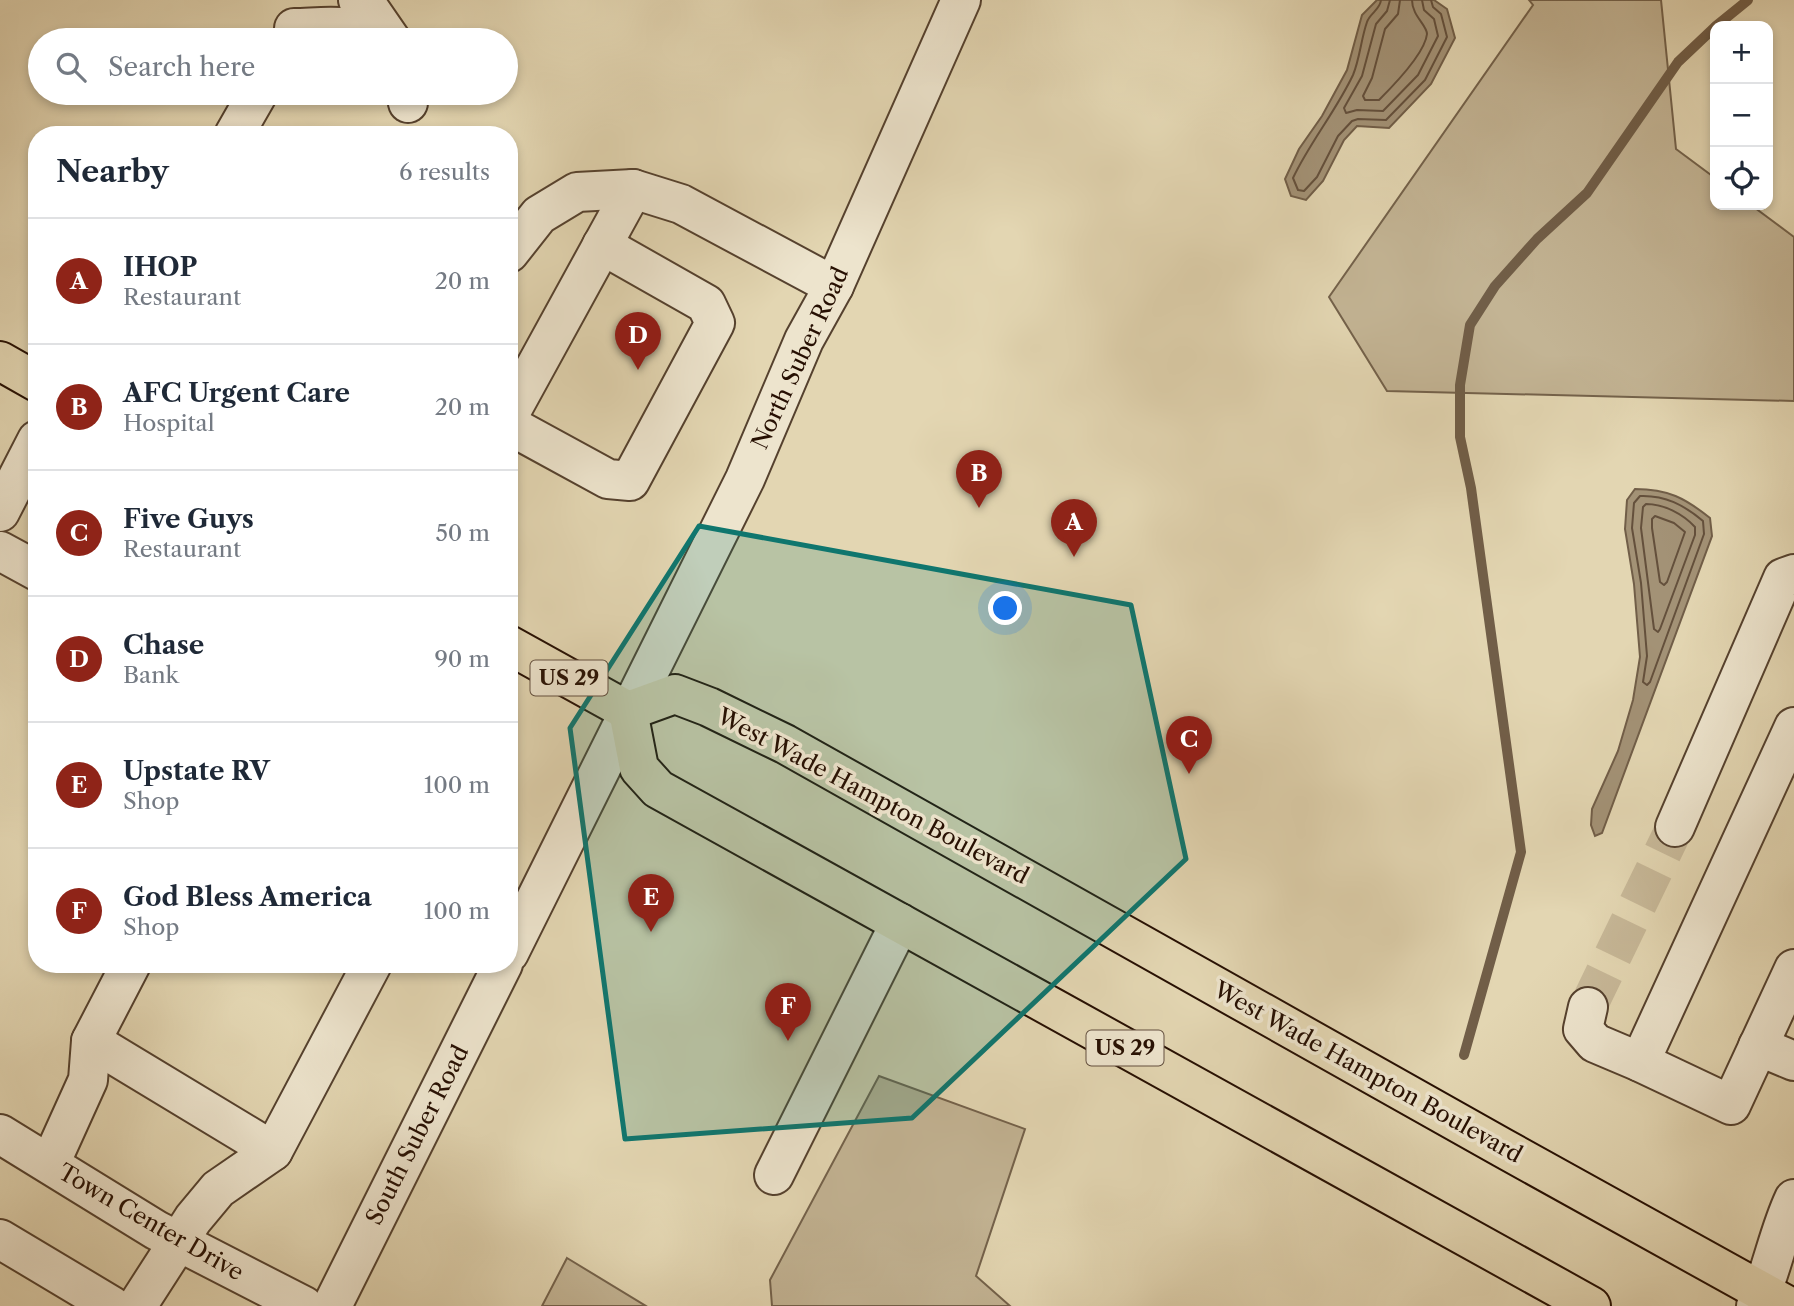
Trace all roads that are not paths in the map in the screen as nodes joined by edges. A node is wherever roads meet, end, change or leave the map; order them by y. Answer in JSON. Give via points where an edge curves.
{"nodes":[{"id":1,"x":358,"y":0,"type":"edge"},
{"id":2,"x":961,"y":0,"type":"edge"},
{"id":3,"x":297,"y":23,"type":"edge"},
{"id":4,"x":342,"y":28,"type":"edge"},
{"id":5,"x":383,"y":28,"type":"edge"},
{"id":6,"x":251,"y":105,"type":"edge"},
{"id":7,"x":239,"y":126,"type":"edge"},
{"id":8,"x":633,"y":189,"type":"junction"},
{"id":9,"x":518,"y":242,"type":"edge"},
{"id":10,"x":602,"y":245,"type":"junction"},
{"id":11,"x":834,"y":286,"type":"junction"},
{"id":12,"x":0,"y":362,"type":"edge"},
{"id":13,"x":28,"y":377,"type":"edge"},
{"id":14,"x":518,"y":399,"type":"edge"},
{"id":15,"x":518,"y":430,"type":"edge"},
{"id":16,"x":28,"y":458,"type":"edge"},
{"id":17,"x":0,"y":512,"type":"edge"},
{"id":18,"x":0,"y":551,"type":"edge"},
{"id":19,"x":28,"y":567,"type":"edge"},
{"id":20,"x":1794,"y":574,"type":"edge"},
{"id":21,"x":518,"y":650,"type":"edge"},
{"id":22,"x":628,"y":711,"type":"junction"},
{"id":23,"x":1794,"y":727,"type":"edge"},
{"id":24,"x":1675,"y":827,"type":"tunnel mouth"},
{"id":25,"x":900,"y":923,"type":"junction"},
{"id":26,"x":518,"y":935,"type":"edge"},
{"id":27,"x":1794,"y":969,"type":"edge"},
{"id":28,"x":126,"y":973,"type":"edge"},
{"id":29,"x":367,"y":973,"type":"edge"},
{"id":30,"x":498,"y":973,"type":"edge"},
{"id":31,"x":1588,"y":1007,"type":"tunnel mouth"},
{"id":32,"x":91,"y":1041,"type":"junction"},
{"id":33,"x":1758,"y":1046,"type":"junction"},
{"id":34,"x":1794,"y":1061,"type":"edge"},
{"id":35,"x":1640,"y":1062,"type":"junction"},
{"id":36,"x":0,"y":1134,"type":"edge"},
{"id":37,"x":273,"y":1151,"type":"junction"},
{"id":38,"x":50,"y":1164,"type":"junction"},
{"id":39,"x":774,"y":1175,"type":"dead end"},
{"id":40,"x":1794,"y":1199,"type":"edge"},
{"id":41,"x":0,"y":1239,"type":"edge"},
{"id":42,"x":179,"y":1242,"type":"junction"},
{"id":43,"x":1769,"y":1301,"type":"edge"},
{"id":44,"x":112,"y":1306,"type":"edge"},
{"id":45,"x":137,"y":1306,"type":"edge"},
{"id":46,"x":304,"y":1306,"type":"edge"},
{"id":47,"x":332,"y":1306,"type":"edge"},
{"id":48,"x":1591,"y":1306,"type":"edge"}],
"edges":[{"from":1,"to":5,"type":"street"},
{"from":2,"to":11,"type":"street","name":"North Suber Road"},
{"from":3,"to":4,"type":"street"},
{"from":6,"to":7,"type":"street"},
{"from":8,"to":9,"type":"street","via":[[577,192],[539,215]]},
{"from":8,"to":10,"type":"street"},
{"from":8,"to":11,"type":"street","via":[[681,204]]},
{"from":10,"to":14,"type":"street"},
{"from":10,"to":15,"type":"street","via":[[706,304],[715,323],[630,481],[608,479]]},
{"from":11,"to":22,"type":"street","name":"North Suber Road","via":[[804,340],[745,479]]},
{"from":12,"to":13,"type":"main road"},
{"from":16,"to":17,"type":"street"},
{"from":18,"to":19,"type":"street"},
{"from":20,"to":24,"type":"street","via":[[1783,578]]},
{"from":21,"to":22,"type":"main road","number":"US 29"},
{"from":22,"to":25,"type":"main road","number":"US 29","via":[[639,768],[658,789]]},
{"from":22,"to":26,"type":"street"},
{"from":22,"to":43,"type":"main road","name":"West Wade Hampton Boulevard","number":"US 29","via":[[675,694],[785,744]]},
{"from":23,"to":35,"type":"street"},
{"from":25,"to":39,"type":"street"},
{"from":25,"to":48,"type":"main road","number":"US 29"},
{"from":27,"to":33,"type":"street"},
{"from":28,"to":32,"type":"street"},
{"from":29,"to":37,"type":"street"},
{"from":30,"to":47,"type":"street","name":"South Suber Road"},
{"from":31,"to":35,"type":"street","via":[[1583,1029],[1595,1044]]},
{"from":32,"to":37,"type":"street"},
{"from":32,"to":38,"type":"street","via":[[88,1080]]},
{"from":33,"to":34,"type":"street"},
{"from":33,"to":35,"type":"street","via":[[1731,1105]]},
{"from":36,"to":38,"type":"street","name":"Town Center Drive"},
{"from":37,"to":42,"type":"street","via":[[218,1189]]},
{"from":38,"to":42,"type":"street","name":"Town Center Drive"},
{"from":40,"to":43,"type":"street","via":[[1784,1219]]},
{"from":41,"to":44,"type":"street"},
{"from":42,"to":45,"type":"street"},
{"from":42,"to":46,"type":"street","name":"Town Center Drive"}]}
